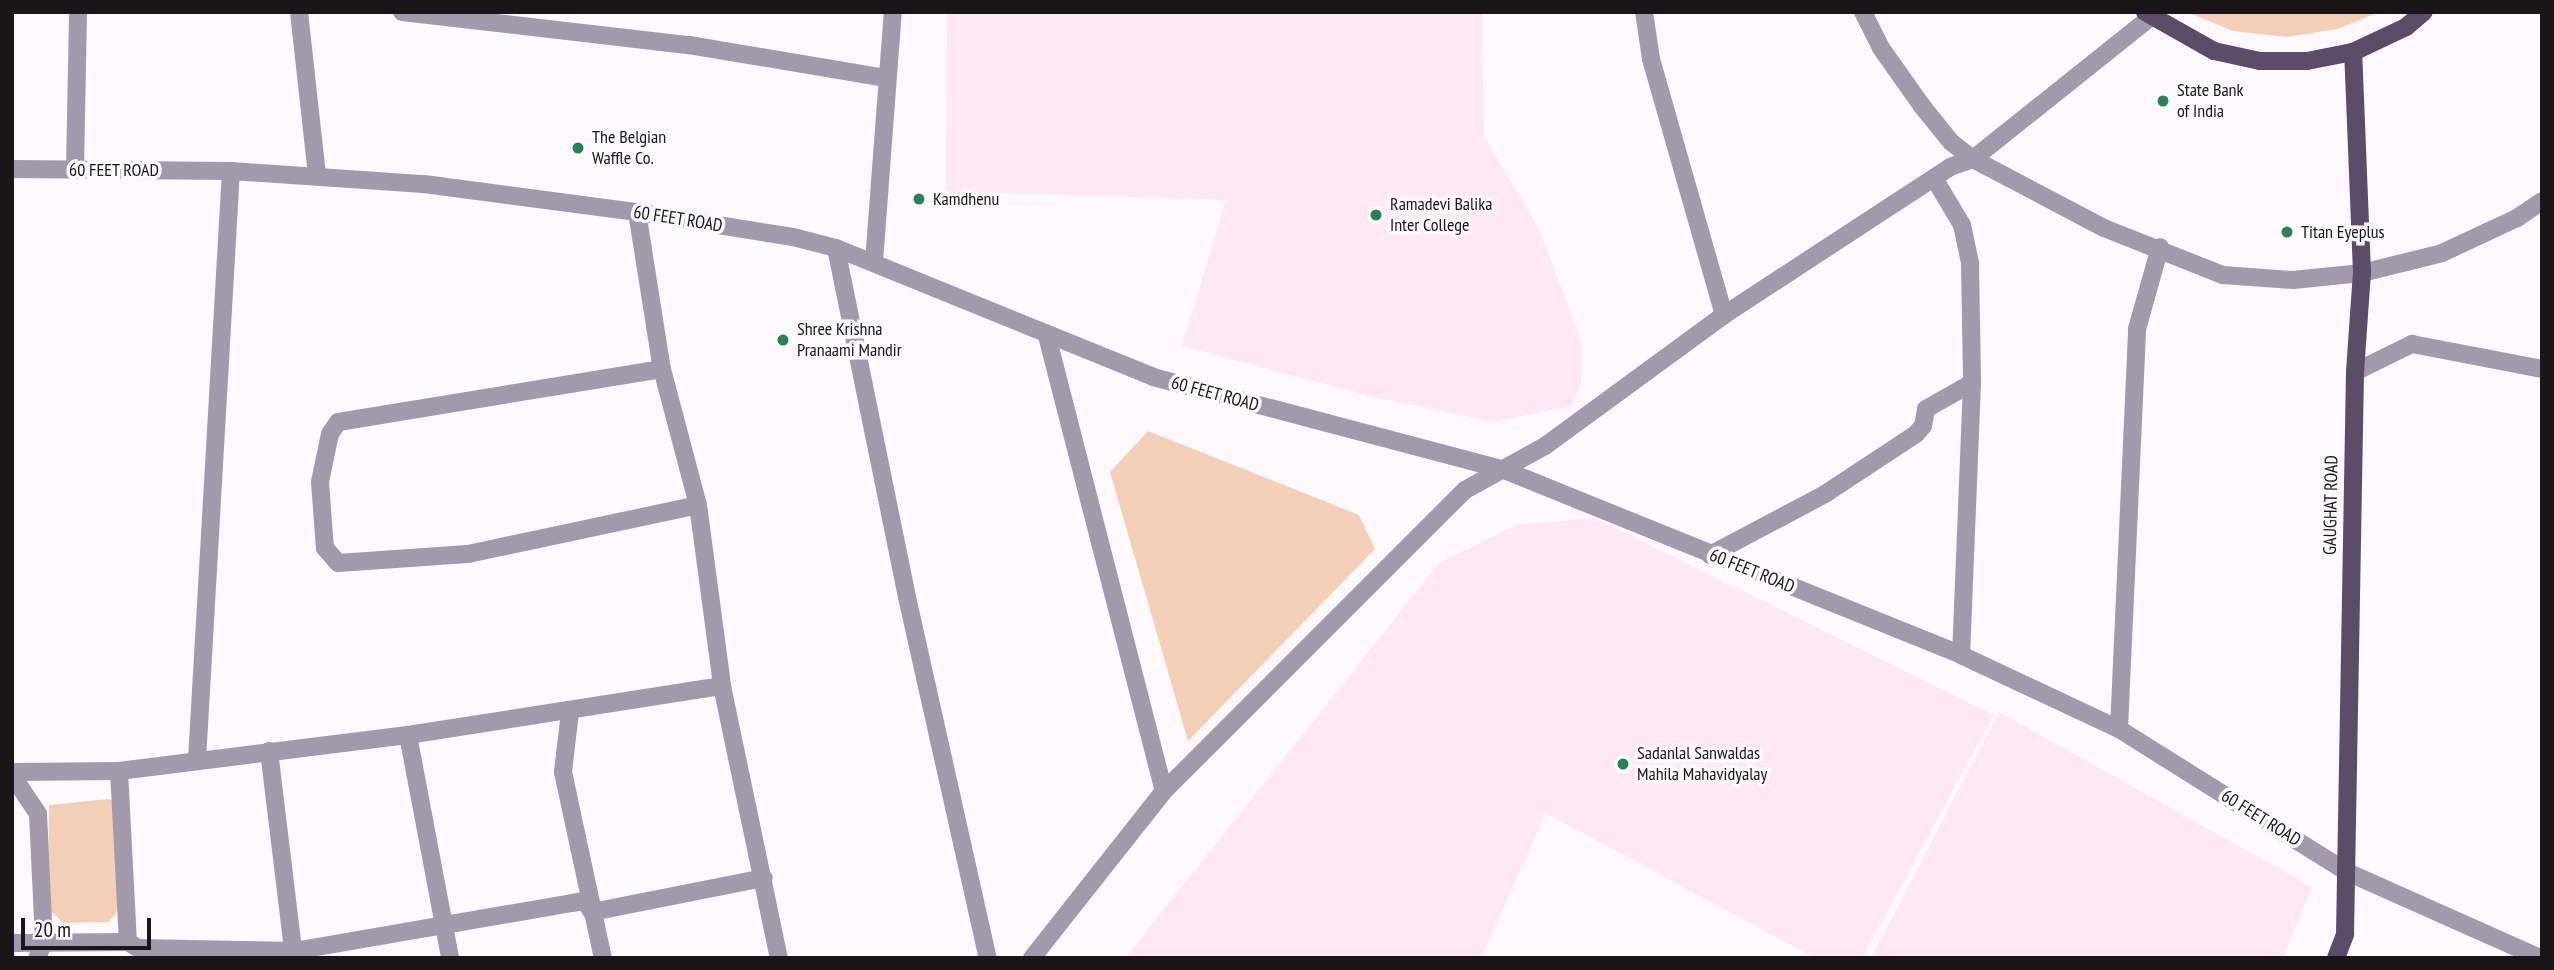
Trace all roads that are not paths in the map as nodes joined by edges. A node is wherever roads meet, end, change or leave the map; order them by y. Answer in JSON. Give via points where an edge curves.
{"nodes":[{"id":1,"x":78,"y":12,"type":"edge"},
{"id":2,"x":299,"y":12,"type":"edge"},
{"id":3,"x":402,"y":12,"type":"edge"},
{"id":4,"x":893,"y":12,"type":"edge"},
{"id":5,"x":1644,"y":12,"type":"edge"},
{"id":6,"x":1863,"y":12,"type":"edge"},
{"id":7,"x":2424,"y":12,"type":"edge"},
{"id":8,"x":2148,"y":15,"type":"edge"},
{"id":9,"x":2353,"y":52,"type":"junction"},
{"id":10,"x":886,"y":78,"type":"junction"},
{"id":11,"x":1973,"y":159,"type":"junction"},
{"id":12,"x":12,"y":169,"type":"edge"},
{"id":13,"x":75,"y":170,"type":"junction"},
{"id":14,"x":231,"y":171,"type":"junction"},
{"id":15,"x":317,"y":174,"type":"junction"},
{"id":16,"x":1934,"y":178,"type":"junction"},
{"id":17,"x":2542,"y":201,"type":"edge"},
{"id":18,"x":637,"y":212,"type":"junction"},
{"id":19,"x":2160,"y":247,"type":"junction"},
{"id":20,"x":836,"y":248,"type":"junction"},
{"id":21,"x":874,"y":262,"type":"junction"},
{"id":22,"x":2362,"y":273,"type":"junction"},
{"id":23,"x":1724,"y":315,"type":"junction"},
{"id":24,"x":1047,"y":336,"type":"junction"},
{"id":25,"x":662,"y":369,"type":"junction"},
{"id":26,"x":2542,"y":369,"type":"edge"},
{"id":27,"x":2355,"y":372,"type":"junction"},
{"id":28,"x":1972,"y":383,"type":"junction"},
{"id":29,"x":1504,"y":470,"type":"junction"},
{"id":30,"x":698,"y":505,"type":"junction"},
{"id":31,"x":1710,"y":555,"type":"junction"},
{"id":32,"x":1961,"y":655,"type":"junction"},
{"id":33,"x":722,"y":686,"type":"junction"},
{"id":34,"x":570,"y":712,"type":"junction"},
{"id":35,"x":2119,"y":729,"type":"junction"},
{"id":36,"x":408,"y":735,"type":"junction"},
{"id":37,"x":269,"y":751,"type":"junction"},
{"id":38,"x":197,"y":760,"type":"junction"},
{"id":39,"x":119,"y":771,"type":"junction"},
{"id":40,"x":12,"y":774,"type":"edge"},
{"id":41,"x":1164,"y":791,"type":"junction"},
{"id":42,"x":2347,"y":872,"type":"junction"},
{"id":43,"x":764,"y":878,"type":"junction"},
{"id":44,"x":592,"y":912,"type":"junction"},
{"id":45,"x":443,"y":926,"type":"junction"},
{"id":46,"x":128,"y":942,"type":"junction"},
{"id":47,"x":12,"y":943,"type":"edge"},
{"id":48,"x":41,"y":950,"type":"edge"},
{"id":49,"x":294,"y":954,"type":"edge"},
{"id":50,"x":450,"y":958,"type":"edge"},
{"id":51,"x":603,"y":958,"type":"edge"},
{"id":52,"x":779,"y":958,"type":"edge"},
{"id":53,"x":988,"y":958,"type":"edge"},
{"id":54,"x":1032,"y":958,"type":"edge"},
{"id":55,"x":2336,"y":958,"type":"edge"},
{"id":56,"x":2540,"y":958,"type":"edge"}],
"edges":[{"from":1,"to":13,"type":"street"},
{"from":2,"to":15,"type":"street"},
{"from":3,"to":10,"type":"street","via":[[689,45]]},
{"from":4,"to":10,"type":"street"},
{"from":5,"to":23,"type":"street","via":[[1651,59]]},
{"from":6,"to":11,"type":"street","via":[[1881,48],[1922,106],[1951,142]]},
{"from":7,"to":9,"type":"main road","via":[[2406,27]]},
{"from":8,"to":9,"type":"main road","via":[[2214,51],[2260,61],[2307,61]]},
{"from":8,"to":11,"type":"street"},
{"from":9,"to":22,"type":"main road","name":"GAUGHAT ROAD"},
{"from":10,"to":21,"type":"street"},
{"from":11,"to":16,"type":"street"},
{"from":11,"to":19,"type":"street","via":[[2104,228]]},
{"from":12,"to":13,"type":"street","name":"60 FEET ROAD"},
{"from":13,"to":14,"type":"street","name":"60 FEET ROAD"},
{"from":14,"to":15,"type":"street","name":"60 FEET ROAD"},
{"from":14,"to":38,"type":"street"},
{"from":15,"to":18,"type":"street","name":"60 FEET ROAD"},
{"from":16,"to":23,"type":"street"},
{"from":16,"to":28,"type":"street","via":[[1962,225],[1970,264]]},
{"from":17,"to":22,"type":"street","via":[[2517,218],[2442,253]]},
{"from":18,"to":20,"type":"street","name":"60 FEET ROAD"},
{"from":18,"to":25,"type":"street"},
{"from":19,"to":22,"type":"street","via":[[2223,275],[2293,280]]},
{"from":19,"to":35,"type":"street","via":[[2137,329]]},
{"from":20,"to":21,"type":"street","name":"60 FEET ROAD"},
{"from":20,"to":53,"type":"street","via":[[907,597]]},
{"from":21,"to":24,"type":"street","name":"60 FEET ROAD"},
{"from":22,"to":27,"type":"main road","name":"GAUGHAT ROAD"},
{"from":23,"to":29,"type":"street","via":[[1545,446]]},
{"from":24,"to":29,"type":"street","name":"60 FEET ROAD","via":[[1153,377]]},
{"from":24,"to":41,"type":"street"},
{"from":25,"to":30,"type":"street"},
{"from":25,"to":30,"type":"street","via":[[338,422],[330,434],[320,482],[325,548],[338,563],[468,554]]},
{"from":26,"to":27,"type":"street","via":[[2412,344]]},
{"from":27,"to":42,"type":"main road","name":"GAUGHAT ROAD"},
{"from":28,"to":31,"type":"street","via":[[1926,409],[1923,426],[1916,434],[1825,494]]},
{"from":28,"to":32,"type":"street"},
{"from":29,"to":31,"type":"street","name":"60 FEET ROAD"},
{"from":29,"to":41,"type":"street","via":[[1465,490],[1436,515]]},
{"from":30,"to":33,"type":"street"},
{"from":31,"to":32,"type":"street","name":"60 FEET ROAD"},
{"from":32,"to":35,"type":"street","name":"60 FEET ROAD"},
{"from":33,"to":34,"type":"street"},
{"from":33,"to":43,"type":"street"},
{"from":34,"to":36,"type":"street"},
{"from":34,"to":44,"type":"street","via":[[563,772]]},
{"from":35,"to":42,"type":"street","name":"60 FEET ROAD"},
{"from":36,"to":37,"type":"street"},
{"from":36,"to":45,"type":"street"},
{"from":37,"to":38,"type":"street"},
{"from":37,"to":49,"type":"street"},
{"from":38,"to":39,"type":"street"},
{"from":39,"to":40,"type":"street"},
{"from":39,"to":46,"type":"street"},
{"from":40,"to":48,"type":"street","via":[[38,814]]},
{"from":41,"to":54,"type":"street"},
{"from":42,"to":55,"type":"main road","name":"GAUGHAT ROAD","via":[[2345,934]]},
{"from":42,"to":56,"type":"street","name":"60 FEET ROAD"},
{"from":43,"to":44,"type":"street"},
{"from":43,"to":52,"type":"street"},
{"from":44,"to":45,"type":"street","via":[[585,901]]},
{"from":44,"to":51,"type":"street"},
{"from":45,"to":49,"type":"street"},
{"from":45,"to":50,"type":"street"},
{"from":46,"to":48,"type":"street"},
{"from":46,"to":49,"type":"street","via":[[138,948]]},
{"from":47,"to":48,"type":"street"}]}
